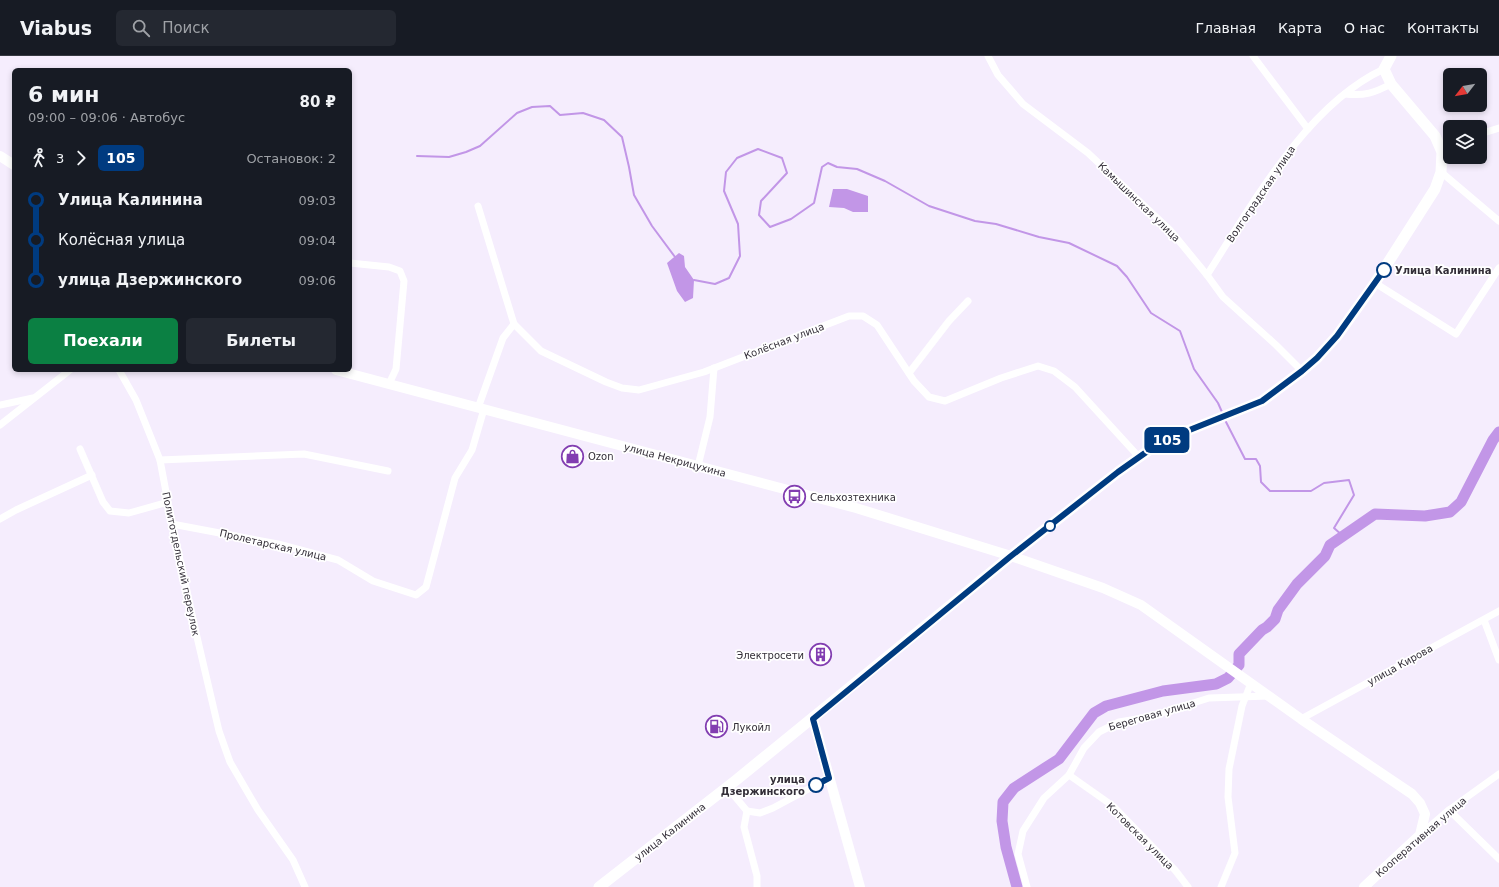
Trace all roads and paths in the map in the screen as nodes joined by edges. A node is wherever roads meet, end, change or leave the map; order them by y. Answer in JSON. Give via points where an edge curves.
{"nodes":[{"id":1,"x":988,"y":56,"type":"edge"},
{"id":2,"x":1253,"y":56,"type":"edge"},
{"id":3,"x":1391,"y":56,"type":"edge"},
{"id":4,"x":1384,"y":69,"type":"junction"},
{"id":5,"x":1391,"y":84,"type":"junction"},
{"id":6,"x":1345,"y":94,"type":"junction"},
{"id":7,"x":1499,"y":128,"type":"edge"},
{"id":8,"x":1308,"y":129,"type":"junction"},
{"id":9,"x":1487,"y":132,"type":"edge"},
{"id":10,"x":1443,"y":146,"type":"edge"},
{"id":11,"x":0,"y":156,"type":"edge"},
{"id":12,"x":1443,"y":163,"type":"edge"},
{"id":13,"x":12,"y":164,"type":"edge"},
{"id":14,"x":1441,"y":172,"type":"junction"},
{"id":15,"x":478,"y":206,"type":"dead end"},
{"id":16,"x":1499,"y":221,"type":"edge"},
{"id":17,"x":352,"y":263,"type":"edge"},
{"id":18,"x":1499,"y":268,"type":"edge"},
{"id":19,"x":1207,"y":275,"type":"junction"},
{"id":20,"x":1375,"y":284,"type":"junction"},
{"id":21,"x":968,"y":301,"type":"dead end"},
{"id":22,"x":514,"y":324,"type":"junction"},
{"id":23,"x":714,"y":368,"type":"junction"},
{"id":24,"x":1302,"y":371,"type":"junction"},
{"id":25,"x":67,"y":372,"type":"edge"},
{"id":26,"x":120,"y":372,"type":"edge"},
{"id":27,"x":344,"y":372,"type":"edge"},
{"id":28,"x":909,"y":374,"type":"junction"},
{"id":29,"x":389,"y":384,"type":"junction"},
{"id":30,"x":35,"y":397,"type":"junction"},
{"id":31,"x":0,"y":405,"type":"edge"},
{"id":32,"x":481,"y":408,"type":"junction"},
{"id":33,"x":0,"y":425,"type":"edge"},
{"id":34,"x":80,"y":449,"type":"dead end"},
{"id":35,"x":1139,"y":457,"type":"junction"},
{"id":36,"x":160,"y":460,"type":"junction"},
{"id":37,"x":698,"y":466,"type":"junction"},
{"id":38,"x":388,"y":471,"type":"dead end"},
{"id":39,"x":92,"y":475,"type":"junction"},
{"id":40,"x":168,"y":502,"type":"junction"},
{"id":41,"x":0,"y":520,"type":"edge"},
{"id":42,"x":172,"y":524,"type":"junction"},
{"id":43,"x":1011,"y":556,"type":"junction"},
{"id":44,"x":1499,"y":611,"type":"edge"},
{"id":45,"x":1484,"y":620,"type":"junction"},
{"id":46,"x":1499,"y":660,"type":"edge"},
{"id":47,"x":1249,"y":682,"type":"junction"},
{"id":48,"x":1269,"y":696,"type":"junction"},
{"id":49,"x":1245,"y":697,"type":"junction"},
{"id":50,"x":813,"y":719,"type":"junction"},
{"id":51,"x":1301,"y":719,"type":"junction"},
{"id":52,"x":1499,"y":774,"type":"edge"},
{"id":53,"x":1069,"y":775,"type":"junction"},
{"id":54,"x":829,"y":778,"type":"junction"},
{"id":55,"x":727,"y":787,"type":"junction"},
{"id":56,"x":1449,"y":810,"type":"junction"},
{"id":57,"x":747,"y":811,"type":"junction"},
{"id":58,"x":1420,"y":835,"type":"junction"},
{"id":59,"x":1499,"y":859,"type":"edge"},
{"id":60,"x":305,"y":887,"type":"edge"},
{"id":61,"x":599,"y":887,"type":"edge"},
{"id":62,"x":757,"y":887,"type":"edge"},
{"id":63,"x":860,"y":887,"type":"edge"},
{"id":64,"x":1026,"y":887,"type":"edge"},
{"id":65,"x":1188,"y":887,"type":"edge"},
{"id":66,"x":1221,"y":887,"type":"edge"},
{"id":67,"x":1364,"y":887,"type":"edge"}],
"edges":[{"from":1,"to":19,"type":"street","name":"Камышинская улица","via":[[998,75],[1023,104],[1088,154],[1170,230]]},
{"from":2,"to":8,"type":"street"},
{"from":3,"to":4,"type":"main road"},
{"from":4,"to":5,"type":"main road","name":"улица Калинина"},
{"from":4,"to":6,"type":"street","name":"Волгоградская улица","via":[[1369,76]]},
{"from":5,"to":6,"type":"street","via":[[1375,93]]},
{"from":5,"to":10,"type":"main road","name":"улица Калинина"},
{"from":6,"to":8,"type":"street","name":"Волгоградская улица"},
{"from":7,"to":9,"type":"street"},
{"from":8,"to":19,"type":"street","name":"Волгоградская улица","via":[[1282,160]]},
{"from":11,"to":13,"type":"street"},
{"from":12,"to":14,"type":"main road","name":"улица Калинина"},
{"from":14,"to":16,"type":"street"},
{"from":14,"to":20,"type":"main road","name":"улица Калинина","via":[[1435,189]]},
{"from":15,"to":22,"type":"street","name":"Колёсная улица"},
{"from":17,"to":29,"type":"street","via":[[389,267],[400,271],[404,280],[396,368]]},
{"from":18,"to":20,"type":"street","via":[[1456,334]]},
{"from":19,"to":24,"type":"street","name":"Камышинская улица","via":[[1223,298]]},
{"from":20,"to":24,"type":"main road","name":"улица Калинина","via":[[1337,336]]},
{"from":21,"to":28,"type":"street","via":[[949,321]]},
{"from":22,"to":23,"type":"street","name":"Колёсная улица","via":[[541,350],[622,388],[639,390]]},
{"from":22,"to":32,"type":"street","via":[[503,338]]},
{"from":23,"to":28,"type":"street","name":"Колёсная улица","via":[[849,316],[863,316],[877,324]]},
{"from":23,"to":37,"type":"street","via":[[710,417]]},
{"from":24,"to":35,"type":"main road","name":"улица Калинина","via":[[1262,401],[1162,441]]},
{"from":25,"to":30,"type":"street"},
{"from":26,"to":36,"type":"street","name":"Политотдельский переулок","via":[[136,400]]},
{"from":27,"to":29,"type":"street","name":"улица Некрицухина"},
{"from":28,"to":35,"type":"street","name":"Колёсная улица","via":[[929,397],[945,401],[1038,366],[1054,372],[1075,387]]},
{"from":29,"to":32,"type":"street","name":"улица Некрицухина"},
{"from":30,"to":31,"type":"street"},
{"from":30,"to":33,"type":"street"},
{"from":32,"to":37,"type":"street","name":"улица Некрицухина"},
{"from":32,"to":42,"type":"street","name":"Пролетарская улица","via":[[472,450],[455,478],[426,587],[416,595],[373,581],[338,560],[278,544]]},
{"from":34,"to":39,"type":"street"},
{"from":35,"to":43,"type":"main road","name":"улица Калинина"},
{"from":36,"to":38,"type":"street","via":[[304,454]]},
{"from":36,"to":40,"type":"street","name":"Политотдельский переулок"},
{"from":37,"to":43,"type":"street","name":"улица Некрицухина","via":[[856,508]]},
{"from":39,"to":40,"type":"street","via":[[103,502],[110,511],[129,513]]},
{"from":39,"to":41,"type":"street"},
{"from":40,"to":42,"type":"street","name":"Политотдельский переулок"},
{"from":42,"to":60,"type":"street","name":"Политотдельский переулок","via":[[197,637],[230,762],[258,810],[292,860]]},
{"from":43,"to":47,"type":"street","name":"улица Некрицухина","via":[[1103,588],[1141,605]]},
{"from":43,"to":50,"type":"main road","name":"улица Калинина"},
{"from":44,"to":45,"type":"street","name":"улица Кирова"},
{"from":45,"to":46,"type":"street"},
{"from":45,"to":51,"type":"street","name":"улица Кирова"},
{"from":47,"to":48,"type":"street"},
{"from":47,"to":49,"type":"street"},
{"from":48,"to":49,"type":"street","name":"Береговая улица"},
{"from":48,"to":51,"type":"street"},
{"from":49,"to":53,"type":"street","name":"Береговая улица","via":[[1209,698],[1149,717],[1119,722],[1099,732],[1084,748]]},
{"from":49,"to":66,"type":"street","via":[[1229,769],[1228,797],[1235,853]]},
{"from":50,"to":54,"type":"street"},
{"from":50,"to":55,"type":"main road","name":"улица Калинина"},
{"from":51,"to":58,"type":"street","via":[[1412,794],[1425,814]]},
{"from":52,"to":56,"type":"street","name":"Кооперативная улица"},
{"from":53,"to":64,"type":"street","name":"Береговая улица","via":[[1044,798],[1023,831],[1018,854]]},
{"from":53,"to":65,"type":"street","name":"Котовская улица","via":[[1114,806]]},
{"from":54,"to":57,"type":"street","via":[[773,808],[760,813]]},
{"from":54,"to":63,"type":"street"},
{"from":55,"to":57,"type":"street"},
{"from":55,"to":61,"type":"main road","name":"улица Калинина"},
{"from":56,"to":58,"type":"street","name":"Кооперативная улица"},
{"from":56,"to":59,"type":"street"},
{"from":57,"to":62,"type":"street","via":[[744,827],[757,876]]},
{"from":58,"to":67,"type":"street","name":"Кооперативная улица"}]}
